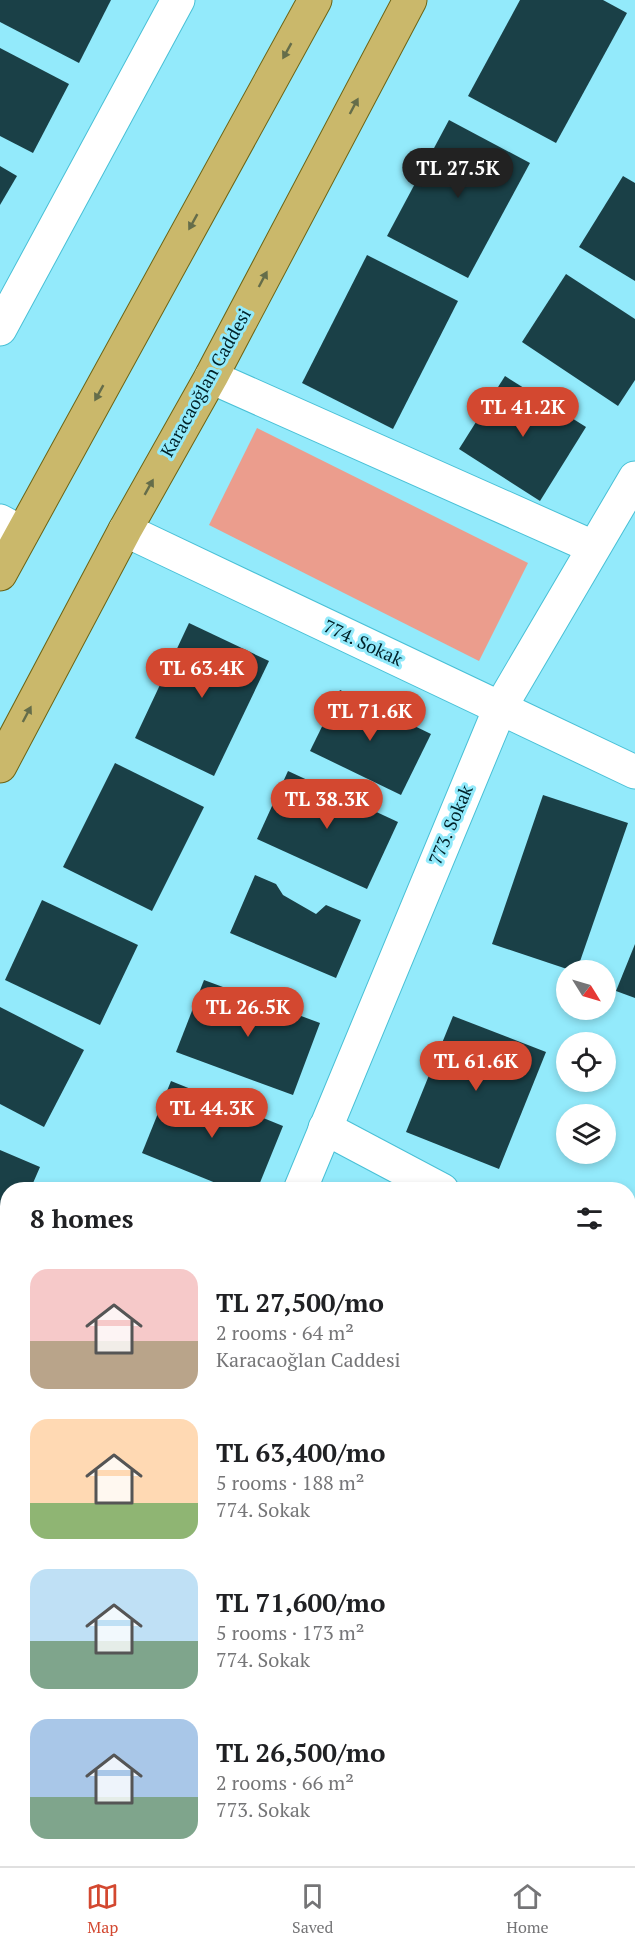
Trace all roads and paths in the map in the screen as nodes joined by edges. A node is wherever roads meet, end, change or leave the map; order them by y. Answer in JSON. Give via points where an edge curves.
{"nodes":[{"id":1,"x":178,"y":0,"type":"edge"},
{"id":2,"x":315,"y":0,"type":"edge"},
{"id":3,"x":410,"y":0,"type":"edge"},
{"id":4,"x":0,"y":329,"type":"edge"},
{"id":5,"x":211,"y":377,"type":"junction"},
{"id":6,"x":635,"y":478,"type":"edge"},
{"id":7,"x":11,"y":527,"type":"edge"},
{"id":8,"x":125,"y":530,"type":"junction"},
{"id":9,"x":593,"y":547,"type":"junction"},
{"id":10,"x":0,"y":574,"type":"edge"},
{"id":11,"x":500,"y":708,"type":"junction"},
{"id":12,"x":0,"y":766,"type":"edge"},
{"id":13,"x":635,"y":772,"type":"edge"},
{"id":14,"x":325,"y":1128,"type":"junction"},
{"id":15,"x":303,"y":1182,"type":"edge"},
{"id":16,"x":427,"y":1182,"type":"edge"}],
"edges":[{"from":1,"to":4,"type":"street"},
{"from":2,"to":7,"type":"main road","one_way":true},
{"from":5,"to":3,"type":"main road","name":"Karacaoğlan Caddesi","one_way":true},
{"from":8,"to":5,"type":"main road","name":"Karacaoğlan Caddesi","one_way":true},
{"from":5,"to":9,"type":"street"},
{"from":6,"to":9,"type":"street","name":"773. Sokak"},
{"from":7,"to":10,"type":"main road"},
{"from":8,"to":11,"type":"street","name":"774. Sokak"},
{"from":12,"to":8,"type":"main road","name":"Karacaoğlan Caddesi","one_way":true},
{"from":9,"to":11,"type":"street","name":"773. Sokak"},
{"from":11,"to":13,"type":"street","name":"774. Sokak"},
{"from":11,"to":14,"type":"street","name":"773. Sokak"},
{"from":14,"to":15,"type":"street","name":"773. Sokak"},
{"from":14,"to":16,"type":"street"}]}
